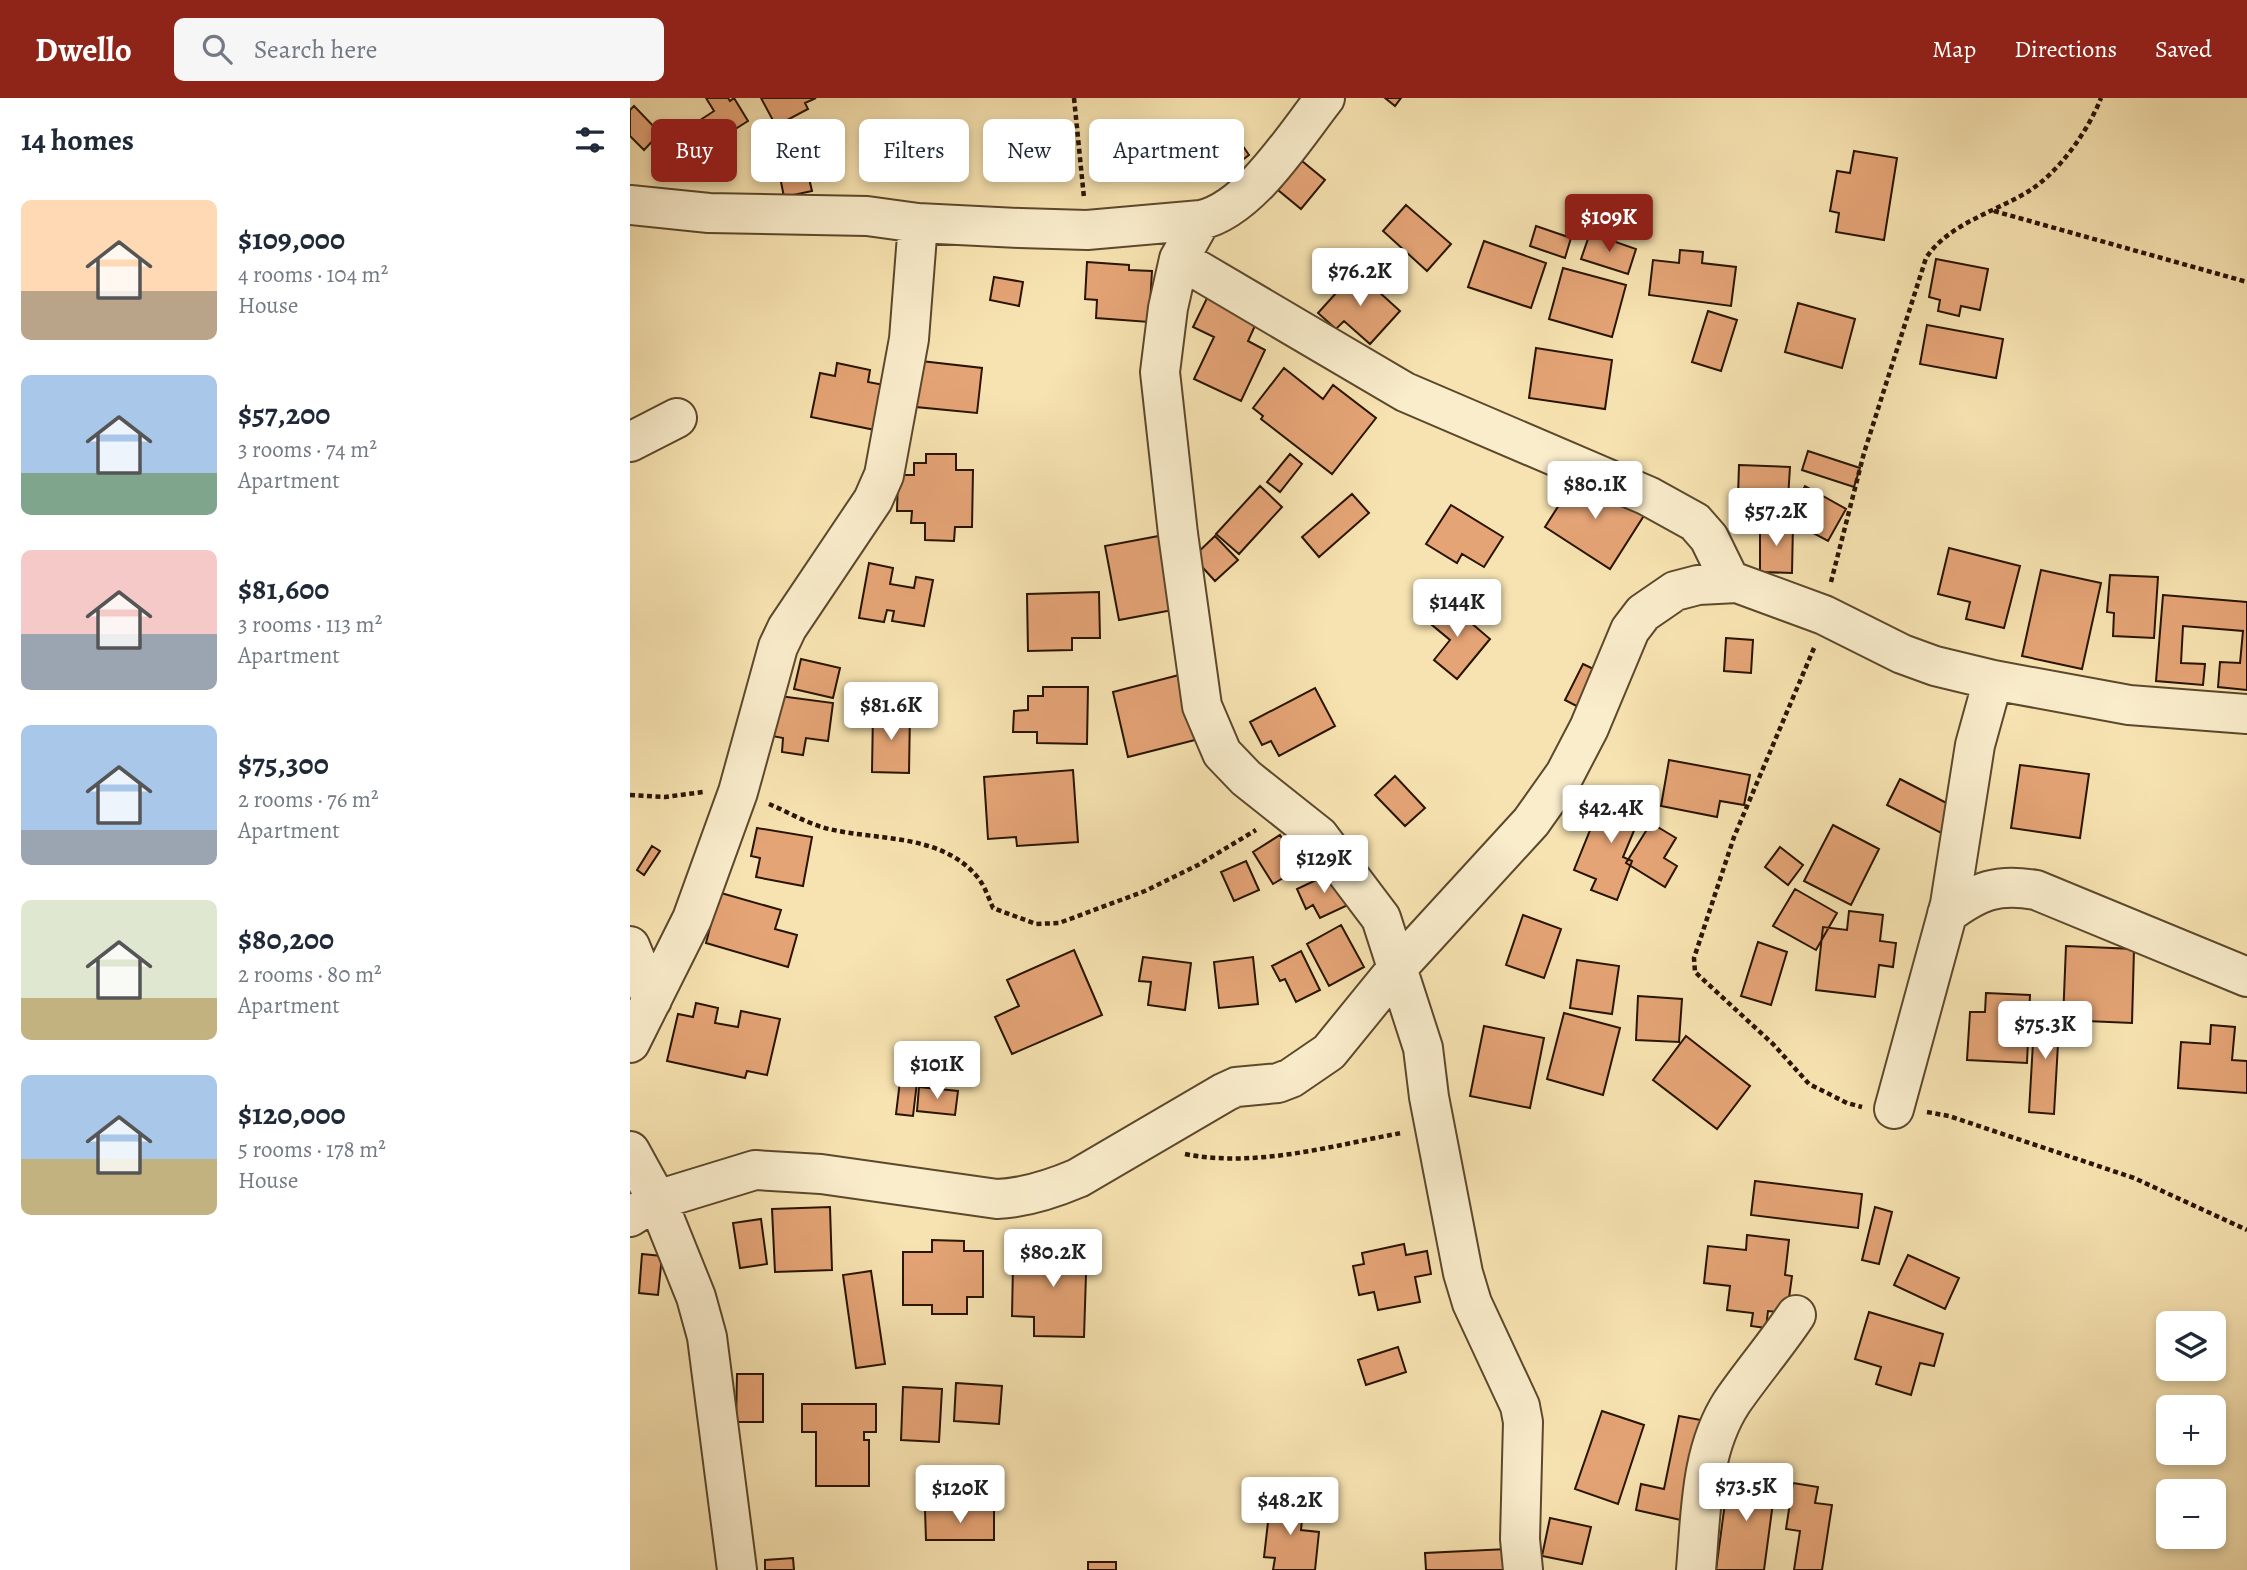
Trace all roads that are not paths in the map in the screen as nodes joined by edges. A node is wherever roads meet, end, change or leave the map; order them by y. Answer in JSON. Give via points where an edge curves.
{"nodes":[{"id":1,"x":1325,"y":98,"type":"edge"},
{"id":2,"x":630,"y":205,"type":"edge"},
{"id":3,"x":1201,"y":220,"type":"junction"},
{"id":4,"x":918,"y":223,"type":"junction"},
{"id":5,"x":1179,"y":259,"type":"junction"},
{"id":6,"x":677,"y":418,"type":"dead end"},
{"id":7,"x":630,"y":442,"type":"edge"},
{"id":8,"x":1731,"y":583,"type":"junction"},
{"id":9,"x":1993,"y":680,"type":"junction"},
{"id":10,"x":2247,"y":714,"type":"edge"},
{"id":11,"x":1947,"y":914,"type":"junction"},
{"id":12,"x":630,"y":946,"type":"edge"},
{"id":13,"x":1399,"y":966,"type":"junction"},
{"id":14,"x":2247,"y":977,"type":"edge"},
{"id":15,"x":652,"y":1000,"type":"junction"},
{"id":16,"x":630,"y":1043,"type":"edge"},
{"id":17,"x":1894,"y":1110,"type":"road end"},
{"id":18,"x":630,"y":1151,"type":"edge"},
{"id":19,"x":644,"y":1208,"type":"edge"},
{"id":20,"x":1796,"y":1315,"type":"dead end"},
{"id":21,"x":737,"y":1570,"type":"edge"},
{"id":22,"x":1523,"y":1570,"type":"edge"},
{"id":23,"x":1696,"y":1570,"type":"edge"}],
"edges":[{"from":1,"to":3,"type":"street","via":[[1239,200]]},
{"from":2,"to":4,"type":"street","via":[[867,216]]},
{"from":3,"to":4,"type":"street","via":[[1087,230]]},
{"from":3,"to":5,"type":"street"},
{"from":4,"to":15,"type":"street","via":[[909,339],[884,475],[873,500],[778,647],[738,792],[692,919]]},
{"from":5,"to":8,"type":"street","via":[[1405,392],[1648,496],[1695,522],[1709,538]]},
{"from":5,"to":13,"type":"street","via":[[1160,372],[1202,706],[1222,753],[1319,836],[1350,873],[1381,918]]},
{"from":6,"to":7,"type":"street"},
{"from":8,"to":9,"type":"street","via":[[1824,615],[1917,661]]},
{"from":8,"to":13,"type":"street","via":[[1675,591],[1643,613],[1630,630],[1565,774],[1531,822]]},
{"from":9,"to":10,"type":"street","via":[[2129,705]]},
{"from":9,"to":11,"type":"street","via":[[1975,745]]},
{"from":11,"to":14,"type":"street","via":[[1975,894],[2017,886]]},
{"from":11,"to":17,"type":"street"},
{"from":12,"to":15,"type":"street"},
{"from":13,"to":19,"type":"street","via":[[1329,1052],[1305,1071],[1278,1083],[1224,1092],[1056,1188],[997,1199],[821,1174],[755,1170]]},
{"from":13,"to":22,"type":"street","via":[[1423,1048],[1463,1273],[1521,1413]]},
{"from":15,"to":16,"type":"street"},
{"from":18,"to":19,"type":"street"},
{"from":19,"to":21,"type":"street","via":[[692,1285],[707,1337]]},
{"from":20,"to":23,"type":"street","via":[[1732,1403],[1717,1433],[1706,1471]]}]}
